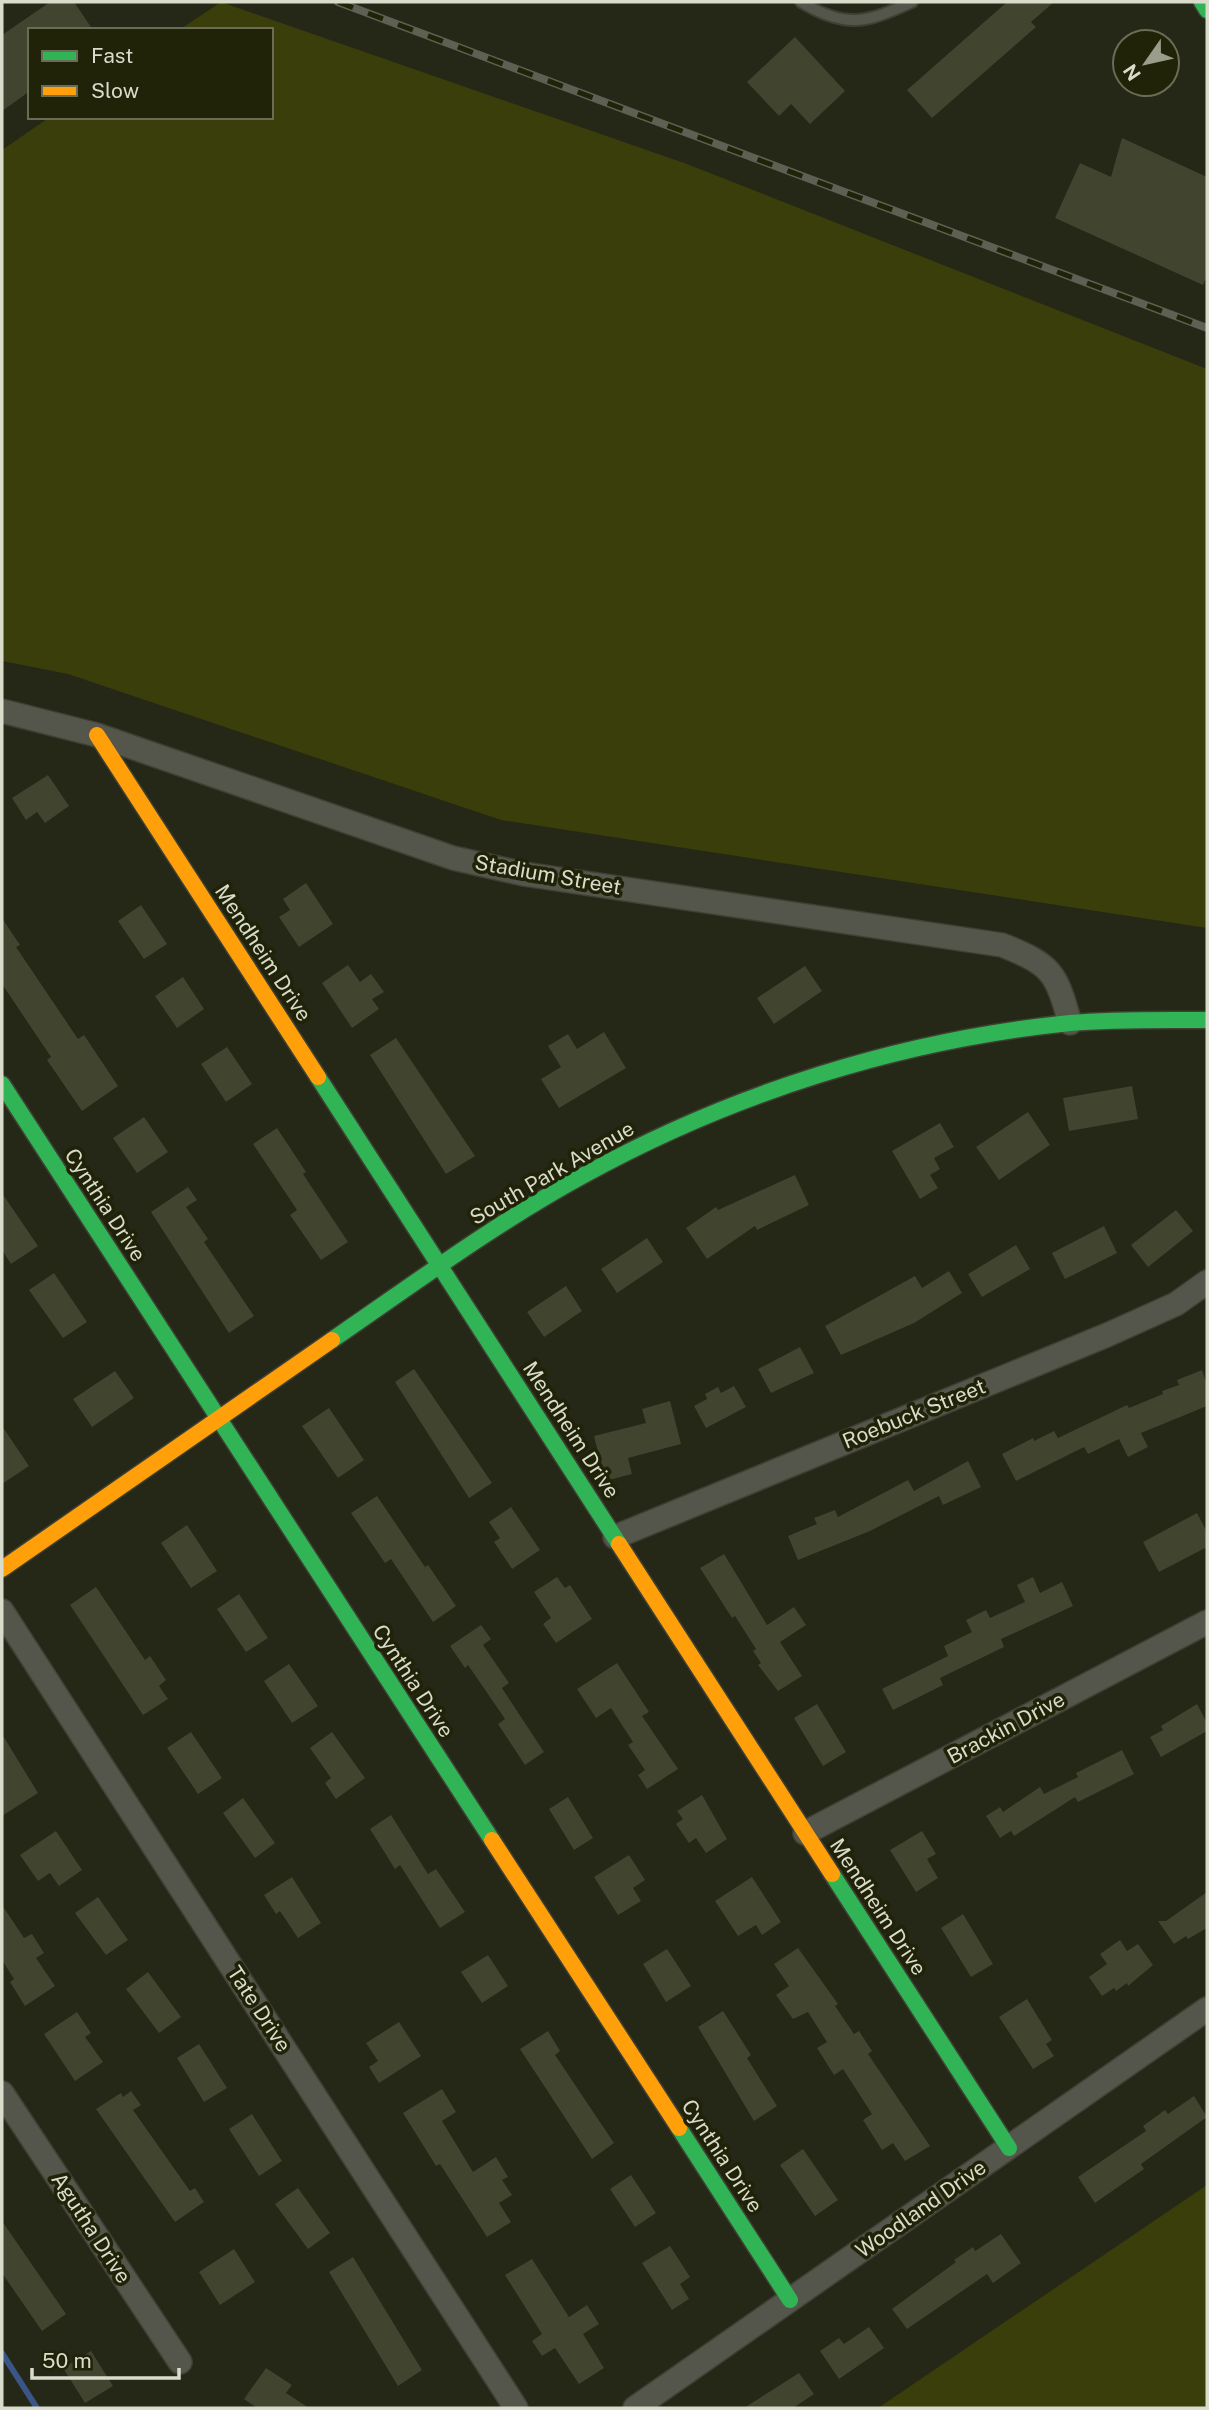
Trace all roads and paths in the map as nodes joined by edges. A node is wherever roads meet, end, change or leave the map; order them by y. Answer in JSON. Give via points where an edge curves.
{"nodes":[{"id":1,"x":801,"y":2,"type":"edge"},
{"id":2,"x":912,"y":2,"type":"edge"},
{"id":3,"x":1202,"y":2,"type":"edge"},
{"id":4,"x":1207,"y":10,"type":"edge"},
{"id":5,"x":2,"y":711,"type":"edge"},
{"id":6,"x":97,"y":735,"type":"junction"},
{"id":7,"x":1207,"y":1020,"type":"edge"},
{"id":8,"x":1070,"y":1023,"type":"junction"},
{"id":9,"x":2,"y":1084,"type":"edge"},
{"id":10,"x":440,"y":1265,"type":"junction"},
{"id":11,"x":1207,"y":1282,"type":"edge"},
{"id":12,"x":218,"y":1419,"type":"junction"},
{"id":13,"x":615,"y":1537,"type":"junction"},
{"id":14,"x":2,"y":1569,"type":"edge"},
{"id":15,"x":2,"y":1611,"type":"edge"},
{"id":16,"x":1207,"y":1622,"type":"edge"},
{"id":17,"x":805,"y":1833,"type":"junction"},
{"id":18,"x":1207,"y":2009,"type":"edge"},
{"id":19,"x":2,"y":2093,"type":"edge"},
{"id":20,"x":1009,"y":2148,"type":"junction"},
{"id":21,"x":790,"y":2300,"type":"junction"},
{"id":22,"x":180,"y":2362,"type":"dead end"},
{"id":23,"x":516,"y":2408,"type":"edge"},
{"id":24,"x":635,"y":2408,"type":"edge"}],
"edges":[{"from":1,"to":2,"type":"lane","via":[[832,18],[856,22]]},
{"from":3,"to":4,"type":"street"},
{"from":5,"to":6,"type":"street","name":"Stadium Street"},
{"from":6,"to":8,"type":"street","name":"Stadium Street","via":[[453,858],[524,874],[1002,945],[1057,979]]},
{"from":6,"to":10,"type":"street","name":"Mendheim Drive"},
{"from":7,"to":8,"type":"street","name":"South Park Avenue"},
{"from":8,"to":10,"type":"street","name":"South Park Avenue","via":[[864,1062],[746,1102],[666,1133],[581,1177]]},
{"from":9,"to":12,"type":"street","name":"Cynthia Drive"},
{"from":10,"to":12,"type":"street","name":"South Park Avenue"},
{"from":10,"to":13,"type":"street","name":"Mendheim Drive"},
{"from":11,"to":13,"type":"street","name":"Roebuck Street","via":[[1176,1304],[1132,1325]]},
{"from":12,"to":14,"type":"street","name":"South Park Avenue"},
{"from":12,"to":21,"type":"street","name":"Cynthia Drive"},
{"from":13,"to":17,"type":"street","name":"Mendheim Drive"},
{"from":15,"to":23,"type":"street","name":"Tate Drive"},
{"from":16,"to":17,"type":"street","name":"Brackin Drive"},
{"from":17,"to":20,"type":"street","name":"Mendheim Drive"},
{"from":18,"to":20,"type":"street","name":"Woodland Drive"},
{"from":19,"to":22,"type":"street","name":"Agutha Drive"},
{"from":20,"to":21,"type":"street","name":"Woodland Drive"},
{"from":21,"to":24,"type":"street","name":"Woodland Drive"}]}
